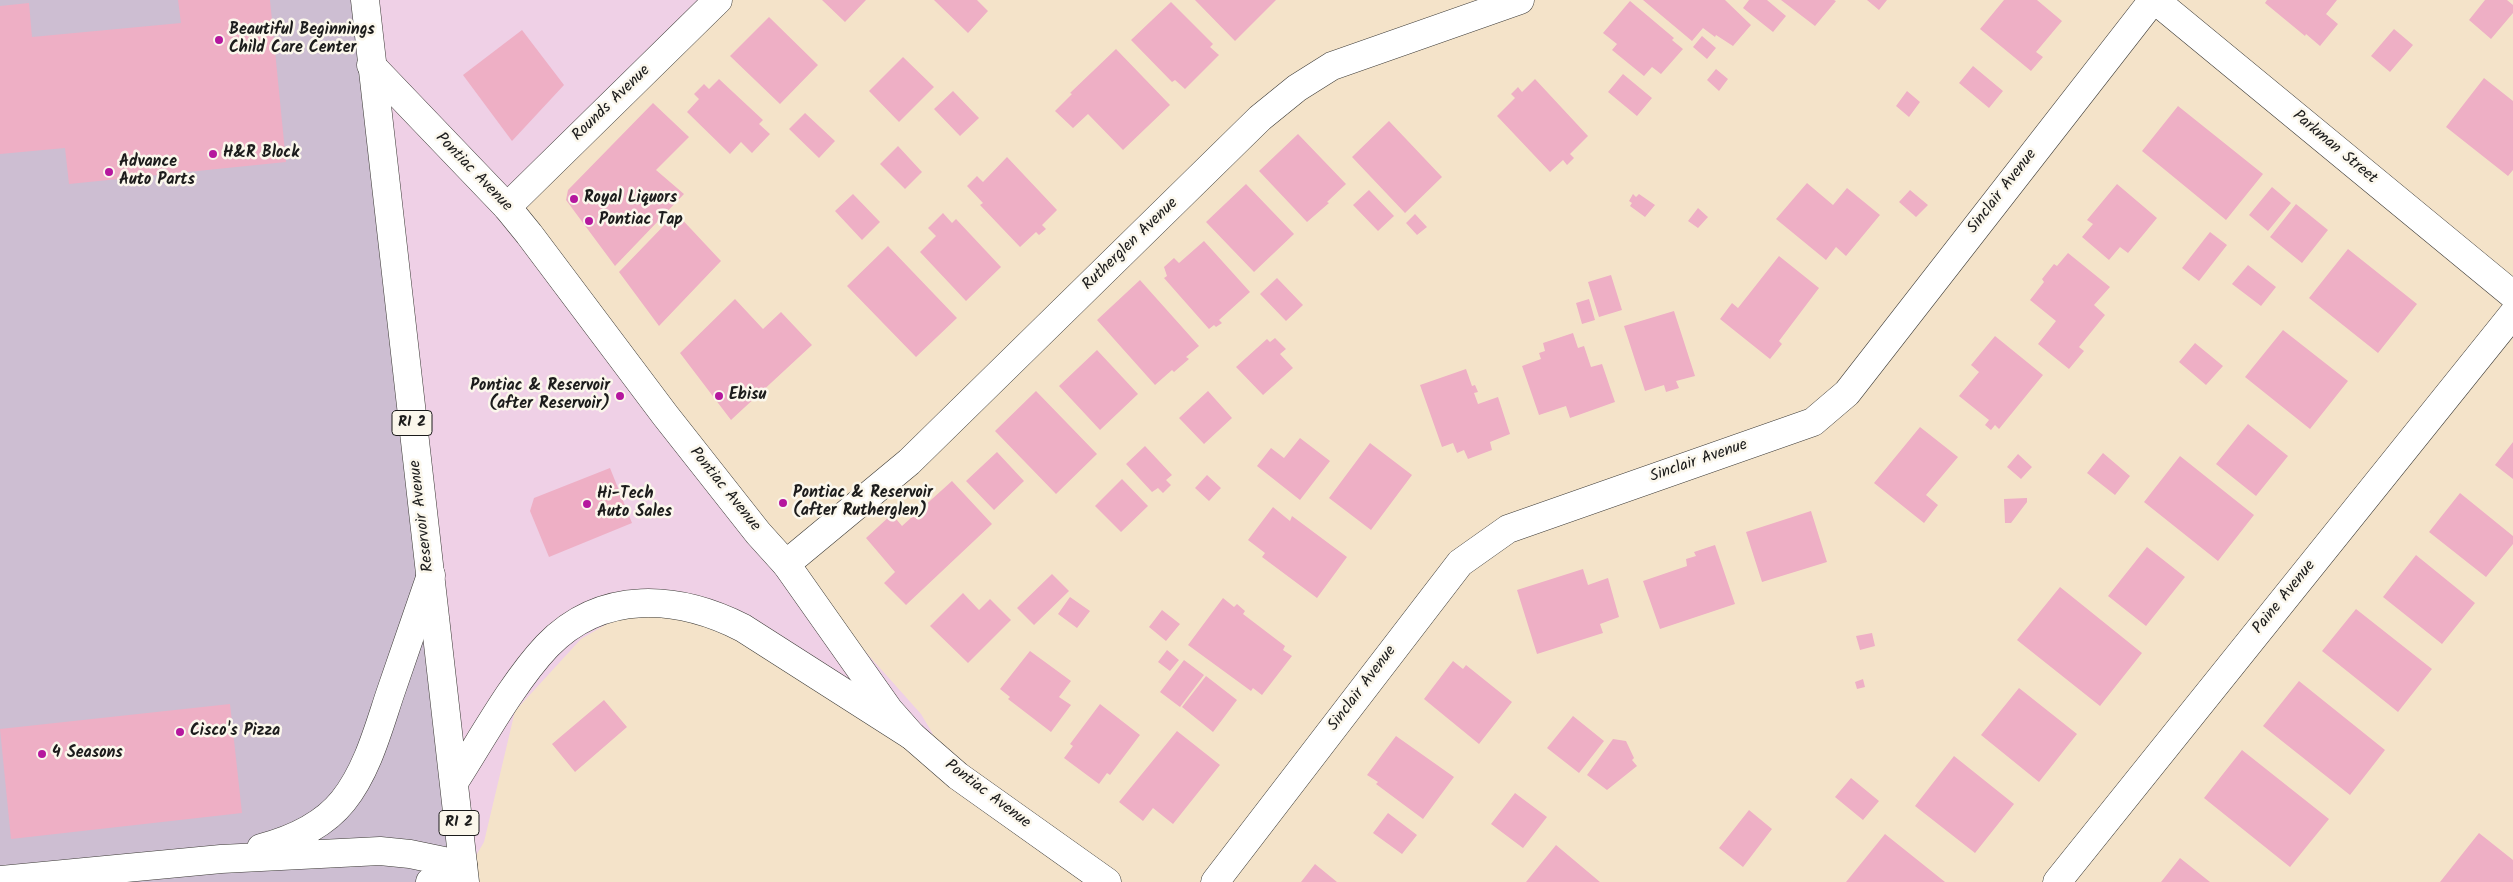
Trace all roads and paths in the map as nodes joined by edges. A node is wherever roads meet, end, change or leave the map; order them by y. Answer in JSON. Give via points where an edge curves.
{"nodes":[{"id":1,"x":365,"y":0,"type":"edge"},
{"id":2,"x":718,"y":0,"type":"edge"},
{"id":3,"x":1520,"y":0,"type":"edge"},
{"id":4,"x":2154,"y":0,"type":"edge"},
{"id":5,"x":370,"y":65,"type":"junction"},
{"id":6,"x":506,"y":207,"type":"junction"},
{"id":7,"x":2513,"y":295,"type":"edge"},
{"id":8,"x":2513,"y":314,"type":"edge"},
{"id":9,"x":786,"y":564,"type":"junction"},
{"id":10,"x":430,"y":575,"type":"junction"},
{"id":11,"x":912,"y":736,"type":"junction"},
{"id":12,"x":455,"y":781,"type":"junction"},
{"id":13,"x":221,"y":859,"type":"junction"},
{"id":14,"x":464,"y":874,"type":"edge"},
{"id":15,"x":0,"y":880,"type":"edge"},
{"id":16,"x":430,"y":882,"type":"edge"},
{"id":17,"x":1107,"y":882,"type":"edge"},
{"id":18,"x":1215,"y":882,"type":"edge"},
{"id":19,"x":2057,"y":882,"type":"edge"}],
"edges":[{"from":1,"to":5,"type":"main road","name":"Reservoir Avenue","number":"RI 2"},
{"from":2,"to":6,"type":"main road","name":"Rounds Avenue"},
{"from":3,"to":9,"type":"main road","name":"Rutherglen Avenue","via":[[1332,66],[1297,88],[1253,125],[909,462]]},
{"from":4,"to":7,"type":"main road","name":"Parkman Street"},
{"from":4,"to":18,"type":"main road","name":"Sinclair Avenue","via":[[1847,393],[1813,422],[1508,529],[1460,563]]},
{"from":5,"to":6,"type":"main road","name":"Pontiac Avenue"},
{"from":5,"to":10,"type":"main road","name":"Reservoir Avenue","number":"RI 2"},
{"from":6,"to":9,"type":"main road","name":"Pontiac Avenue","via":[[665,415]]},
{"from":8,"to":19,"type":"main road","name":"Paine Avenue"},
{"from":9,"to":11,"type":"main road","name":"Pontiac Avenue","via":[[889,710]]},
{"from":10,"to":12,"type":"main road","name":"Reservoir Avenue","number":"RI 2"},
{"from":10,"to":13,"type":"main road","via":[[370,752],[355,784],[342,802],[326,818],[287,840]]},
{"from":11,"to":12,"type":"main road","via":[[722,617],[672,603],[648,603],[618,606],[593,615],[568,628],[548,646],[530,666]]},
{"from":11,"to":17,"type":"main road","name":"Pontiac Avenue","via":[[958,776]]},
{"from":12,"to":14,"type":"main road","name":"Reservoir Avenue","number":"RI 2"},
{"from":13,"to":14,"type":"main road","via":[[380,851],[410,854]]},
{"from":13,"to":15,"type":"main road"},
{"from":14,"to":16,"type":"main road"}]}
